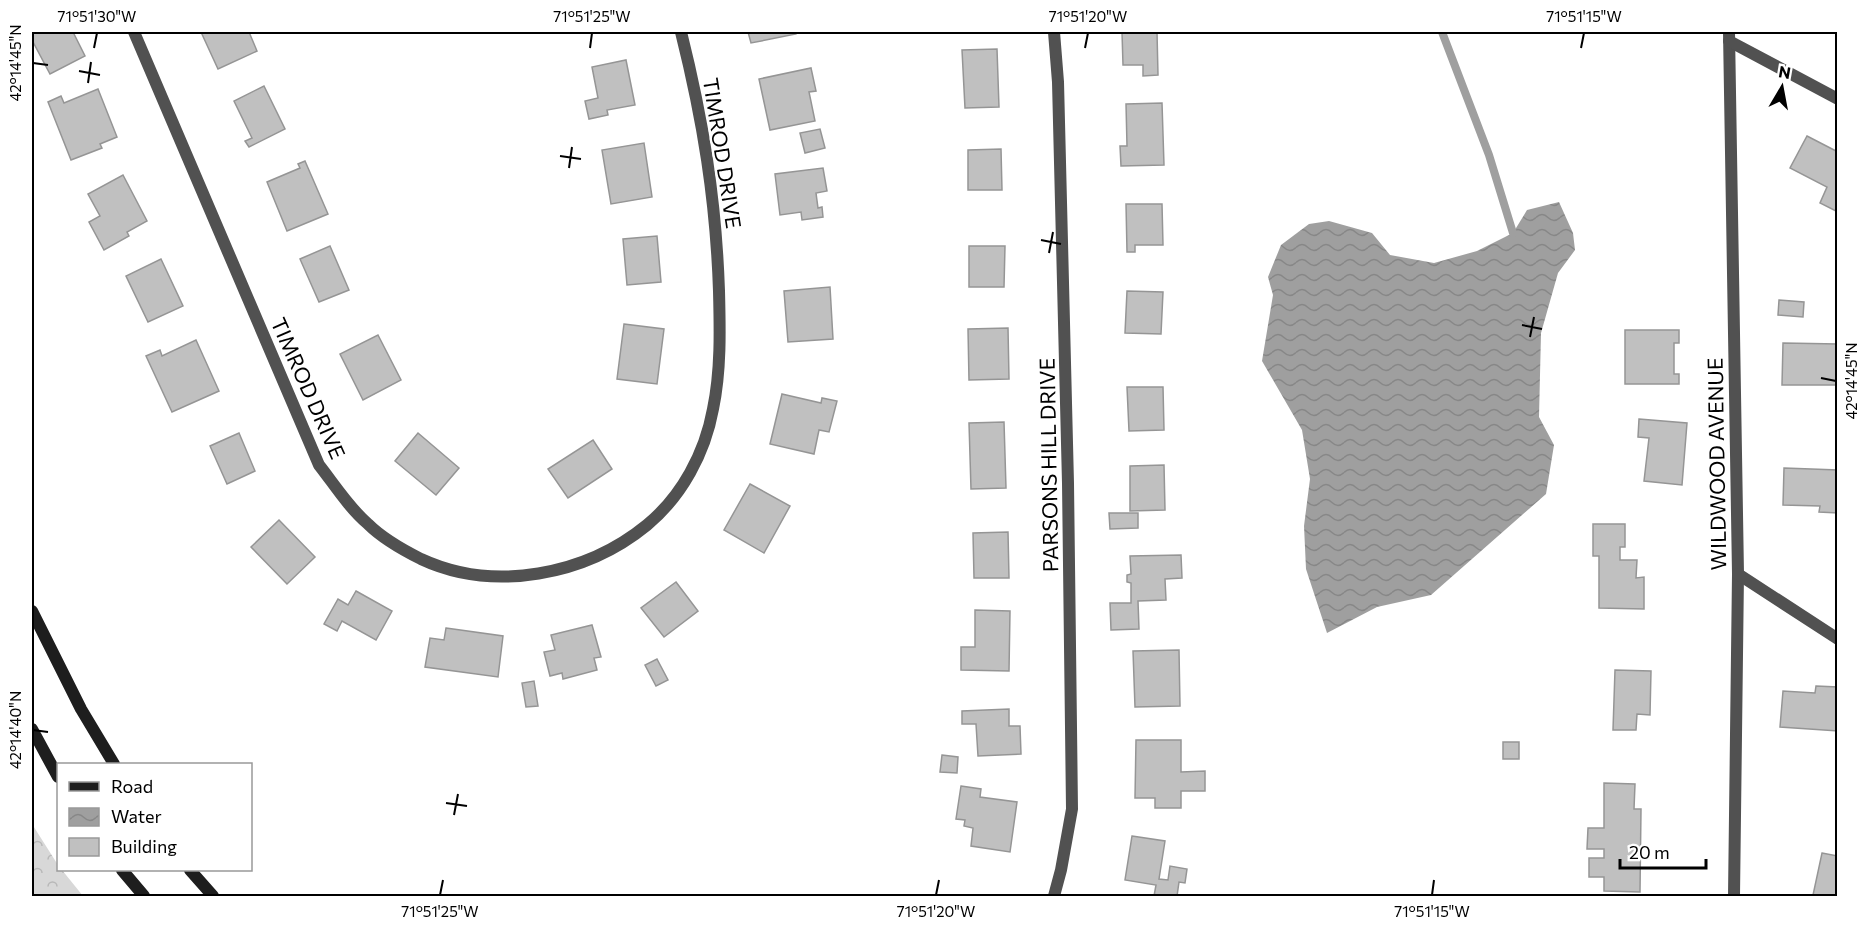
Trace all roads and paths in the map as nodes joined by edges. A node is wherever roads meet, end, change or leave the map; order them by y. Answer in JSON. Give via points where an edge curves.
{"nodes":[{"id":1,"x":134,"y":32,"type":"edge"},
{"id":2,"x":681,"y":32,"type":"edge"},
{"id":3,"x":1054,"y":32,"type":"edge"},
{"id":4,"x":1729,"y":36,"type":"edge"},
{"id":5,"x":1838,"y":99,"type":"edge"},
{"id":6,"x":1738,"y":574,"type":"junction"},
{"id":7,"x":32,"y":611,"type":"edge"},
{"id":8,"x":1838,"y":639,"type":"edge"},
{"id":9,"x":32,"y":729,"type":"edge"},
{"id":10,"x":113,"y":763,"type":"edge"},
{"id":11,"x":57,"y":775,"type":"edge"},
{"id":12,"x":123,"y":871,"type":"edge"},
{"id":13,"x":191,"y":871,"type":"edge"},
{"id":14,"x":144,"y":897,"type":"edge"},
{"id":15,"x":213,"y":897,"type":"edge"},
{"id":16,"x":1054,"y":897,"type":"edge"},
{"id":17,"x":1734,"y":897,"type":"edge"}],
"edges":[{"from":1,"to":2,"type":"street","name":"TIMROD DRIVE","via":[[319,465],[367,524],[393,543],[448,569],[475,576],[504,577],[563,569],[621,543],[648,524],[671,499],[705,442],[714,407],[721,334],[718,246],[708,158]]},
{"from":3,"to":16,"type":"street","name":"PARSONS HILL DRIVE","via":[[1068,483],[1072,809]]},
{"from":4,"to":5,"type":"street"},
{"from":4,"to":6,"type":"street","name":"WILDWOOD AVENUE"},
{"from":6,"to":8,"type":"street"},
{"from":6,"to":17,"type":"street","name":"WILDWOOD AVENUE"},
{"from":7,"to":10,"type":"main road"},
{"from":9,"to":11,"type":"main road"},
{"from":12,"to":14,"type":"main road"},
{"from":13,"to":15,"type":"main road"}]}
